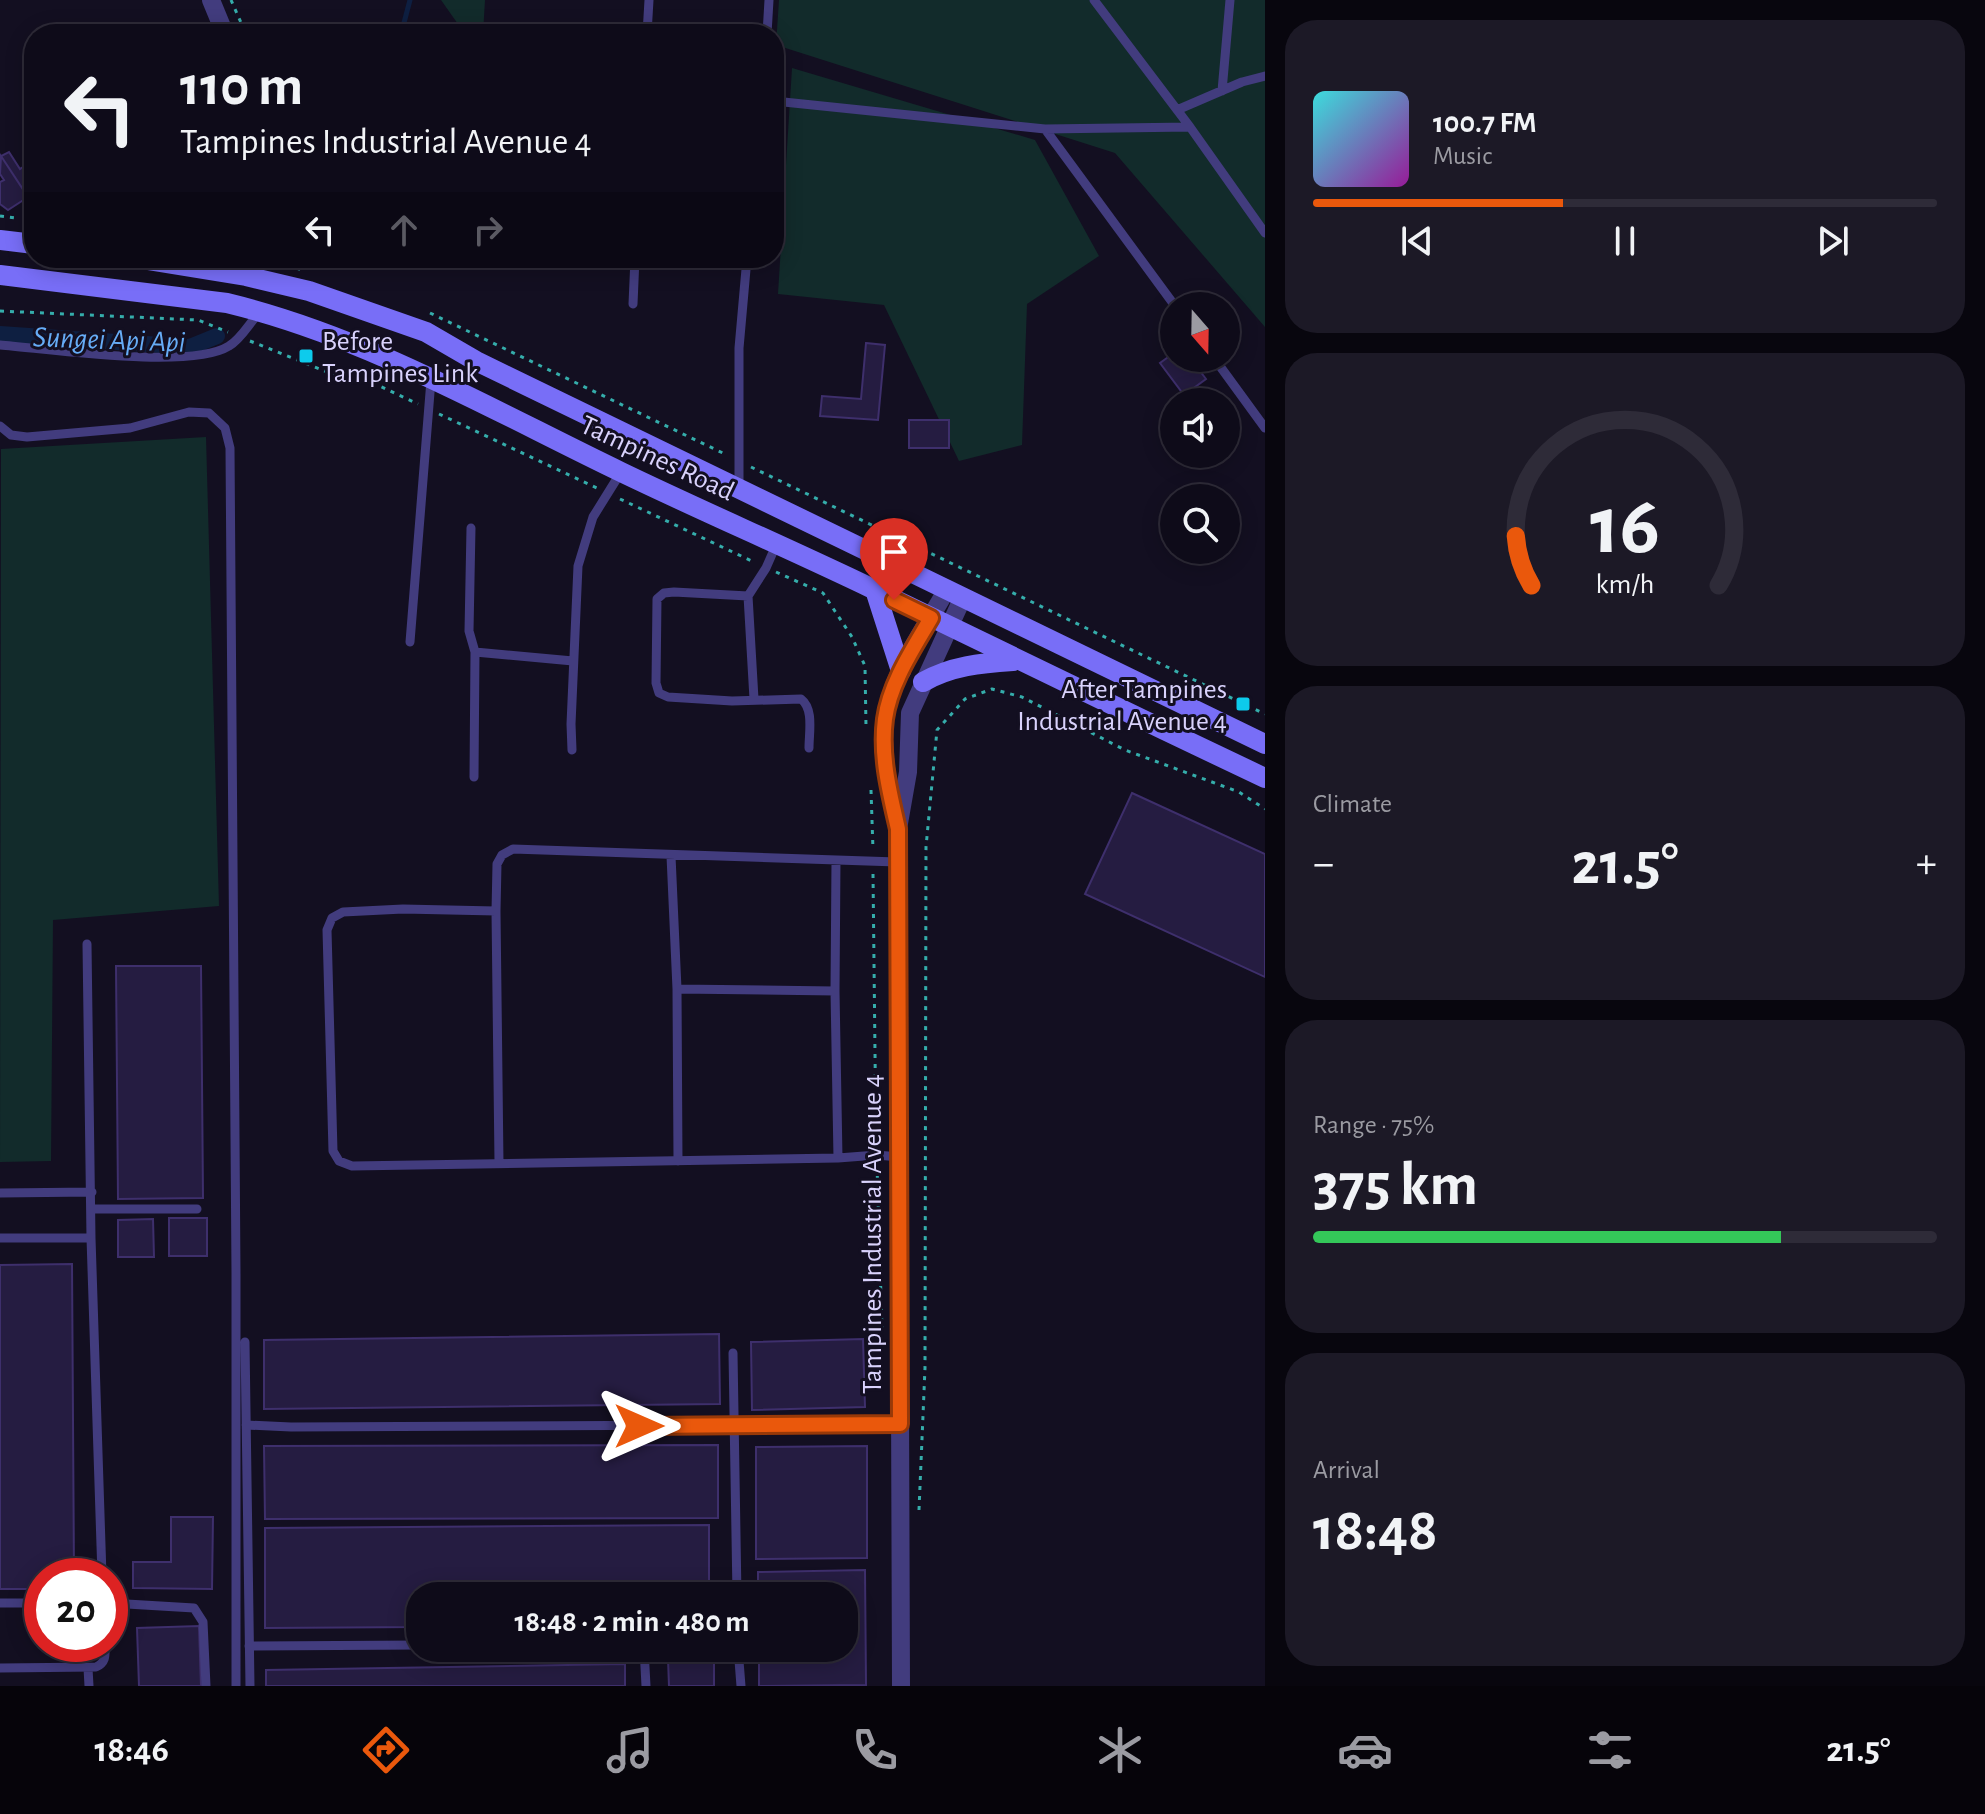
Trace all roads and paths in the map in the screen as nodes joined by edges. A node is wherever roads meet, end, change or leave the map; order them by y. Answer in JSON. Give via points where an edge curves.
{"nodes":[{"id":1,"x":211,"y":0,"type":"edge"},
{"id":2,"x":231,"y":0,"type":"edge"},
{"id":3,"x":649,"y":0,"type":"edge"},
{"id":4,"x":769,"y":0,"type":"edge"},
{"id":5,"x":1094,"y":0,"type":"edge"},
{"id":6,"x":1230,"y":0,"type":"edge"},
{"id":7,"x":221,"y":24,"type":"edge"},
{"id":8,"x":242,"y":24,"type":"edge"},
{"id":9,"x":648,"y":24,"type":"edge"},
{"id":10,"x":768,"y":24,"type":"edge"},
{"id":11,"x":1265,"y":76,"type":"edge"},
{"id":12,"x":1222,"y":91,"type":"junction"},
{"id":13,"x":784,"y":102,"type":"edge"},
{"id":14,"x":1177,"y":110,"type":"junction"},
{"id":15,"x":1190,"y":127,"type":"junction"},
{"id":16,"x":1045,"y":129,"type":"junction"},
{"id":17,"x":1265,"y":233,"type":"edge"},
{"id":18,"x":0,"y":240,"type":"edge"},
{"id":19,"x":24,"y":243,"type":"edge"},
{"id":20,"x":193,"y":268,"type":"edge"},
{"id":21,"x":297,"y":268,"type":"edge"},
{"id":22,"x":635,"y":268,"type":"edge"},
{"id":23,"x":746,"y":268,"type":"edge"},
{"id":24,"x":311,"y":273,"type":"dead end"},
{"id":25,"x":1,"y":275,"type":"edge"},
{"id":26,"x":1165,"y":292,"type":"edge"},
{"id":27,"x":633,"y":304,"type":"dead end"},
{"id":28,"x":0,"y":311,"type":"edge"},
{"id":29,"x":260,"y":311,"type":"junction"},
{"id":30,"x":427,"y":312,"type":"dead end"},
{"id":31,"x":239,"y":337,"type":"junction"},
{"id":32,"x":0,"y":345,"type":"edge"},
{"id":33,"x":1224,"y":372,"type":"edge"},
{"id":34,"x":432,"y":377,"type":"junction"},
{"id":35,"x":429,"y":409,"type":"junction"},
{"id":36,"x":0,"y":426,"type":"edge"},
{"id":37,"x":1265,"y":428,"type":"edge"},
{"id":38,"x":739,"y":460,"type":"junction"},
{"id":39,"x":621,"y":472,"type":"junction"},
{"id":40,"x":739,"y":489,"type":"junction"},
{"id":41,"x":608,"y":493,"type":"junction"},
{"id":42,"x":471,"y":528,"type":"dead end"},
{"id":43,"x":777,"y":543,"type":"junction"},
{"id":44,"x":766,"y":568,"type":"junction"},
{"id":45,"x":875,"y":590,"type":"junction"},
{"id":46,"x":955,"y":593,"type":"junction"},
{"id":47,"x":748,"y":596,"type":"junction"},
{"id":48,"x":939,"y":623,"type":"junction"},
{"id":49,"x":410,"y":642,"type":"dead end"},
{"id":50,"x":475,"y":652,"type":"junction"},
{"id":51,"x":573,"y":661,"type":"junction"},
{"id":52,"x":1017,"y":661,"type":"junction"},
{"id":53,"x":901,"y":671,"type":"junction"},
{"id":54,"x":923,"y":682,"type":"junction"},
{"id":55,"x":754,"y":699,"type":"junction"},
{"id":56,"x":1265,"y":714,"type":"edge"},
{"id":57,"x":867,"y":736,"type":"dead end"},
{"id":58,"x":1265,"y":744,"type":"edge"},
{"id":59,"x":809,"y":748,"type":"dead end"},
{"id":60,"x":572,"y":750,"type":"dead end"},
{"id":61,"x":474,"y":777,"type":"dead end"},
{"id":62,"x":1265,"y":778,"type":"edge"},
{"id":63,"x":871,"y":782,"type":"dead end"},
{"id":64,"x":1265,"y":809,"type":"edge"},
{"id":65,"x":898,"y":829,"type":"junction"},
{"id":66,"x":671,"y":856,"type":"junction"},
{"id":67,"x":836,"y":860,"type":"junction"},
{"id":68,"x":873,"y":861,"type":"junction"},
{"id":69,"x":897,"y":862,"type":"junction"},
{"id":70,"x":496,"y":911,"type":"junction"},
{"id":71,"x":87,"y":944,"type":"dead end"},
{"id":72,"x":677,"y":989,"type":"junction"},
{"id":73,"x":835,"y":991,"type":"junction"},
{"id":74,"x":877,"y":1155,"type":"junction"},
{"id":75,"x":900,"y":1157,"type":"junction"},
{"id":76,"x":838,"y":1158,"type":"junction"},
{"id":77,"x":678,"y":1161,"type":"junction"},
{"id":78,"x":499,"y":1163,"type":"junction"},
{"id":79,"x":92,"y":1192,"type":"junction"},
{"id":80,"x":0,"y":1193,"type":"edge"},
{"id":81,"x":92,"y":1209,"type":"junction"},
{"id":82,"x":197,"y":1209,"type":"dead end"},
{"id":83,"x":0,"y":1238,"type":"edge"},
{"id":84,"x":91,"y":1238,"type":"junction"},
{"id":85,"x":245,"y":1342,"type":"dead end"},
{"id":86,"x":882,"y":1344,"type":"dead end"},
{"id":87,"x":733,"y":1353,"type":"dead end"},
{"id":88,"x":900,"y":1424,"type":"junction"},
{"id":89,"x":246,"y":1425,"type":"junction"},
{"id":90,"x":735,"y":1425,"type":"junction"},
{"id":91,"x":918,"y":1521,"type":"dead end"},
{"id":92,"x":101,"y":1558,"type":"edge"},
{"id":93,"x":737,"y":1582,"type":"edge"},
{"id":94,"x":0,"y":1603,"type":"edge"},
{"id":95,"x":24,"y":1603,"type":"edge"},
{"id":96,"x":128,"y":1604,"type":"edge"},
{"id":97,"x":406,"y":1645,"type":"edge"},
{"id":98,"x":249,"y":1646,"type":"junction"},
{"id":99,"x":104,"y":1662,"type":"edge"},
{"id":100,"x":645,"y":1662,"type":"edge"},
{"id":101,"x":739,"y":1662,"type":"edge"},
{"id":102,"x":0,"y":1668,"type":"edge"},
{"id":103,"x":88,"y":1668,"type":"junction"},
{"id":104,"x":89,"y":1686,"type":"edge"},
{"id":105,"x":206,"y":1686,"type":"edge"},
{"id":106,"x":236,"y":1686,"type":"edge"},
{"id":107,"x":250,"y":1686,"type":"edge"},
{"id":108,"x":646,"y":1686,"type":"edge"},
{"id":109,"x":741,"y":1686,"type":"edge"},
{"id":110,"x":901,"y":1686,"type":"edge"}],
"edges":[{"from":1,"to":7,"type":"street"},
{"from":2,"to":8,"type":"path"},
{"from":3,"to":9,"type":"lane"},
{"from":4,"to":10,"type":"lane"},
{"from":5,"to":14,"type":"lane"},
{"from":6,"to":12,"type":"lane"},
{"from":11,"to":12,"type":"lane"},
{"from":12,"to":14,"type":"lane"},
{"from":13,"to":16,"type":"lane"},
{"from":14,"to":15,"type":"lane"},
{"from":15,"to":16,"type":"lane"},
{"from":15,"to":17,"type":"lane"},
{"from":16,"to":26,"type":"lane"},
{"from":18,"to":19,"type":"main road"},
{"from":20,"to":40,"type":"main road","name":"Tampines Road","via":[[281,283],[426,332]]},
{"from":21,"to":24,"type":"path"},
{"from":22,"to":27,"type":"lane"},
{"from":23,"to":38,"type":"lane","via":[[739,348]]},
{"from":25,"to":29,"type":"main road","name":"Tampines Road"},
{"from":28,"to":31,"type":"path","via":[[198,320]]},
{"from":29,"to":31,"type":"lane"},
{"from":29,"to":34,"type":"main road","name":"Tampines Road"},
{"from":30,"to":38,"type":"path"},
{"from":31,"to":32,"type":"lane","via":[[212,354],[180,359]]},
{"from":31,"to":35,"type":"path","via":[[337,376],[369,381]]},
{"from":33,"to":37,"type":"lane"},
{"from":34,"to":35,"type":"lane"},
{"from":34,"to":39,"type":"main road","name":"Tampines Road"},
{"from":35,"to":41,"type":"path"},
{"from":35,"to":49,"type":"lane"},
{"from":36,"to":106,"type":"lane","via":[[11,435],[27,437],[130,428],[189,412],[209,413],[225,428],[230,448]]},
{"from":38,"to":40,"type":"lane"},
{"from":38,"to":56,"type":"path"},
{"from":39,"to":41,"type":"lane"},
{"from":39,"to":43,"type":"main road","name":"Tampines Road"},
{"from":40,"to":46,"type":"main road","name":"Tampines Road"},
{"from":41,"to":44,"type":"path"},
{"from":41,"to":51,"type":"lane","via":[[593,517],[578,566]]},
{"from":42,"to":50,"type":"lane","via":[[469,631]]},
{"from":43,"to":44,"type":"lane"},
{"from":43,"to":45,"type":"main road","name":"Tampines Road"},
{"from":44,"to":47,"type":"lane"},
{"from":44,"to":57,"type":"path","via":[[823,593],[852,637],[865,666]]},
{"from":45,"to":48,"type":"main road","name":"Tampines Road"},
{"from":45,"to":53,"type":"main road"},
{"from":46,"to":48,"type":"street","name":"Tampines Industrial Avenue 4"},
{"from":46,"to":58,"type":"main road","name":"Tampines Road"},
{"from":47,"to":55,"type":"lane"},
{"from":47,"to":55,"type":"lane","via":[[674,592],[657,599],[656,683],[659,693],[668,697]]},
{"from":48,"to":52,"type":"main road","name":"Tampines Road"},
{"from":48,"to":53,"type":"street","name":"Tampines Industrial Avenue 4"},
{"from":48,"to":54,"type":"street","name":"Tampines Industrial Avenue 4"},
{"from":50,"to":51,"type":"lane"},
{"from":50,"to":61,"type":"lane"},
{"from":51,"to":60,"type":"lane"},
{"from":52,"to":54,"type":"main road","via":[[979,663]]},
{"from":52,"to":62,"type":"main road","name":"Tampines Road"},
{"from":53,"to":65,"type":"street","name":"Tampines Industrial Avenue 4","via":[[885,719],[886,772]]},
{"from":54,"to":65,"type":"street","name":"Tampines Industrial Avenue 4","via":[[910,713],[908,772]]},
{"from":55,"to":59,"type":"lane","via":[[807,703]]},
{"from":63,"to":68,"type":"path"},
{"from":64,"to":91,"type":"path","via":[[1239,792],[1125,750],[1022,697],[992,689],[965,699],[937,730],[926,847],[925,1368]]},
{"from":65,"to":69,"type":"street","name":"Tampines Industrial Avenue 4"},
{"from":66,"to":67,"type":"lane"},
{"from":66,"to":70,"type":"lane","via":[[513,849],[497,864]]},
{"from":66,"to":72,"type":"lane"},
{"from":67,"to":68,"type":"lane"},
{"from":67,"to":73,"type":"lane"},
{"from":68,"to":69,"type":"lane"},
{"from":68,"to":74,"type":"path"},
{"from":69,"to":75,"type":"street","name":"Tampines Industrial Avenue 4"},
{"from":70,"to":78,"type":"lane"},
{"from":70,"to":78,"type":"lane","via":[[343,912],[332,918],[327,930],[333,1151],[339,1161],[352,1166]]},
{"from":71,"to":79,"type":"lane"},
{"from":72,"to":73,"type":"lane"},
{"from":72,"to":77,"type":"lane"},
{"from":73,"to":76,"type":"lane"},
{"from":74,"to":75,"type":"lane"},
{"from":74,"to":76,"type":"lane"},
{"from":74,"to":86,"type":"path"},
{"from":75,"to":88,"type":"street","name":"Tampines Industrial Avenue 4"},
{"from":76,"to":77,"type":"lane"},
{"from":77,"to":78,"type":"lane"},
{"from":79,"to":80,"type":"lane"},
{"from":79,"to":81,"type":"lane"},
{"from":81,"to":82,"type":"lane"},
{"from":81,"to":84,"type":"lane"},
{"from":83,"to":84,"type":"lane"},
{"from":84,"to":92,"type":"lane"},
{"from":85,"to":89,"type":"lane"},
{"from":87,"to":90,"type":"lane"},
{"from":88,"to":90,"type":"lane"},
{"from":88,"to":110,"type":"street","name":"Tampines Industrial Avenue 4"},
{"from":89,"to":90,"type":"lane"},
{"from":89,"to":98,"type":"lane"},
{"from":90,"to":93,"type":"lane"},
{"from":94,"to":95,"type":"lane"},
{"from":96,"to":105,"type":"lane","via":[[194,1608],[203,1622]]},
{"from":97,"to":98,"type":"lane"},
{"from":98,"to":107,"type":"lane"},
{"from":99,"to":103,"type":"lane"},
{"from":100,"to":108,"type":"lane"},
{"from":101,"to":109,"type":"lane"},
{"from":102,"to":103,"type":"lane"},
{"from":103,"to":104,"type":"lane"}]}
